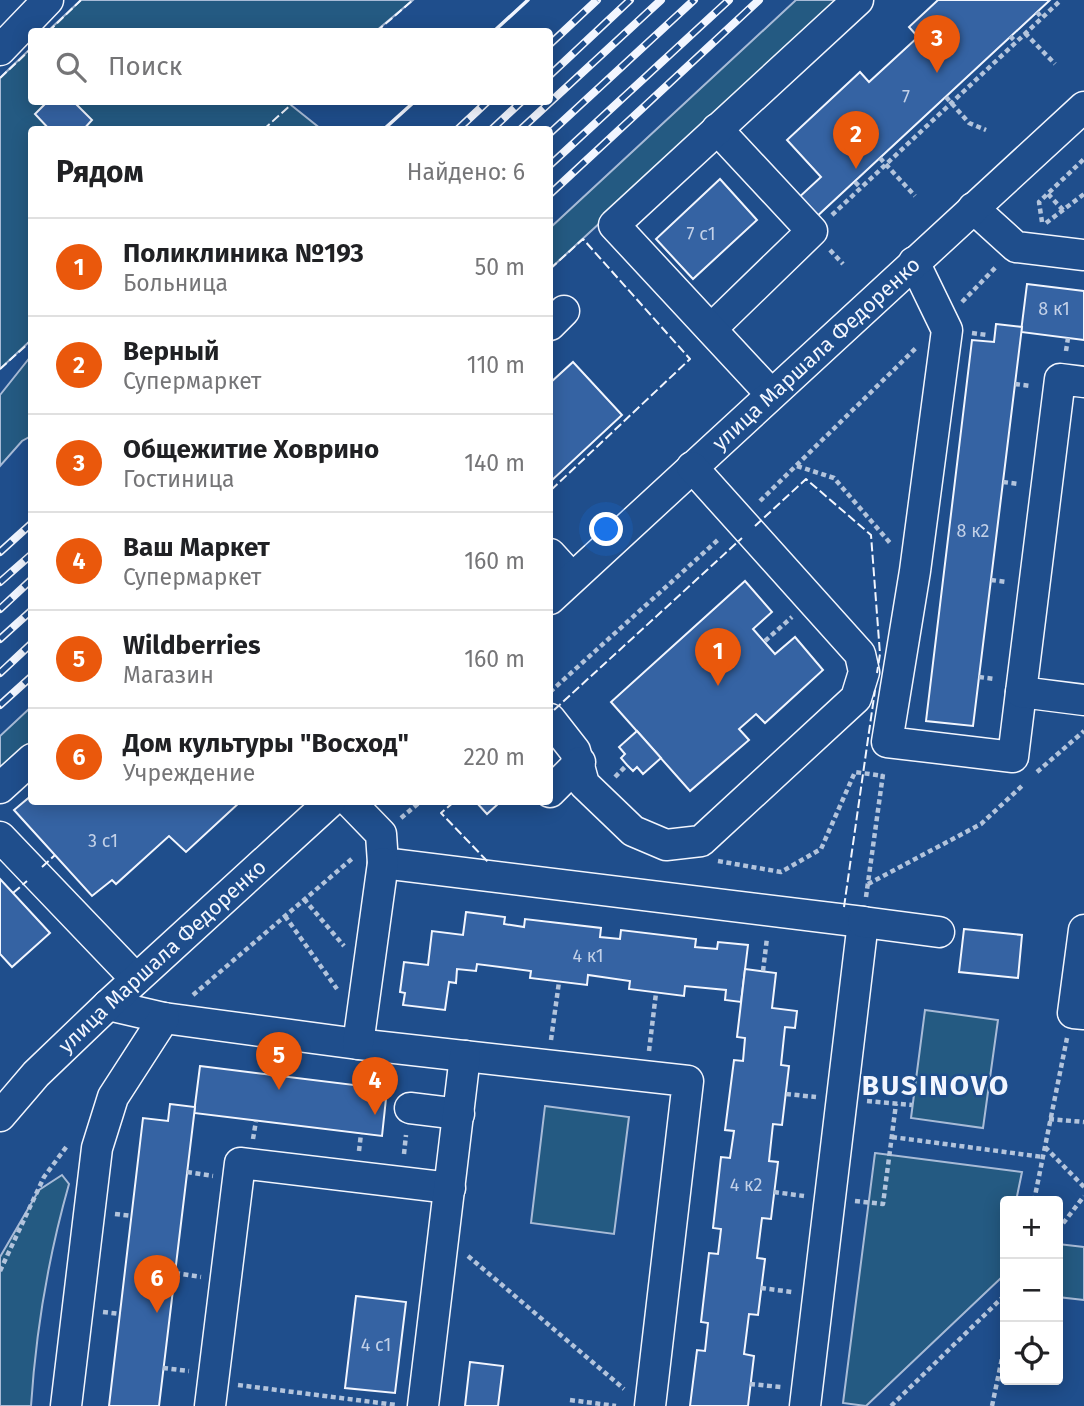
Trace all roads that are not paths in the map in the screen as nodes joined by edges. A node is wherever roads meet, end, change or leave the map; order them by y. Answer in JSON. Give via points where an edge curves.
{"nodes":[{"id":1,"x":48,"y":0,"type":"edge"},
{"id":2,"x":858,"y":0,"type":"edge"},
{"id":3,"x":0,"y":50,"type":"edge"},
{"id":4,"x":1084,"y":107,"type":"edge"},
{"id":5,"x":717,"y":129,"type":"junction"},
{"id":6,"x":972,"y":208,"type":"junction"},
{"id":7,"x":1084,"y":255,"type":"edge"},
{"id":8,"x":914,"y":262,"type":"junction"},
{"id":9,"x":710,"y":329,"type":"junction"},
{"id":10,"x":1084,"y":382,"type":"edge"},
{"id":11,"x":771,"y":394,"type":"junction"},
{"id":12,"x":692,"y":467,"type":"junction"},
{"id":13,"x":553,"y":557,"type":"edge"},
{"id":14,"x":572,"y":578,"type":"junction"},
{"id":15,"x":553,"y":596,"type":"edge"},
{"id":16,"x":1021,"y":692,"type":"junction"},
{"id":17,"x":1084,"y":700,"type":"edge"},
{"id":18,"x":553,"y":723,"type":"edge"},
{"id":19,"x":580,"y":762,"type":"junction"},
{"id":20,"x":28,"y":763,"type":"edge"},
{"id":21,"x":0,"y":788,"type":"edge"},
{"id":22,"x":553,"y":788,"type":"edge"},
{"id":23,"x":327,"y":805,"type":"edge"},
{"id":24,"x":353,"y":805,"type":"edge"},
{"id":25,"x":0,"y":837,"type":"edge"},
{"id":26,"x":383,"y":863,"type":"junction"},
{"id":27,"x":863,"y":922,"type":"junction"},
{"id":28,"x":1084,"y":930,"type":"edge"},
{"id":29,"x":939,"y":932,"type":"dead end"},
{"id":30,"x":136,"y":979,"type":"junction"},
{"id":31,"x":108,"y":1005,"type":"junction"},
{"id":32,"x":1078,"y":1014,"type":"edge"},
{"id":33,"x":164,"y":1018,"type":"junction"},
{"id":34,"x":359,"y":1034,"type":"junction"},
{"id":35,"x":465,"y":1056,"type":"junction"},
{"id":36,"x":410,"y":1108,"type":"dead end"},
{"id":37,"x":458,"y":1114,"type":"junction"},
{"id":38,"x":0,"y":1116,"type":"edge"},
{"id":39,"x":450,"y":1188,"type":"junction"},
{"id":40,"x":212,"y":1394,"type":"edge"},
{"id":41,"x":642,"y":1401,"type":"edge"},
{"id":42,"x":66,"y":1406,"type":"edge"},
{"id":43,"x":423,"y":1406,"type":"edge"},
{"id":44,"x":805,"y":1406,"type":"edge"}],
"edges":[{"from":1,"to":3,"type":"street"},
{"from":2,"to":5,"type":"street"},
{"from":4,"to":6,"type":"street","name":"улица Маршала Федоренко"},
{"from":5,"to":9,"type":"street","via":[[812,231]]},
{"from":5,"to":9,"type":"street","via":[[614,225]]},
{"from":6,"to":7,"type":"street","via":[[1016,247]]},
{"from":6,"to":8,"type":"street","name":"улица Маршала Федоренко"},
{"from":8,"to":11,"type":"street","name":"улица Маршала Федоренко"},
{"from":8,"to":16,"type":"street","via":[[947,330],[887,742],[1013,757]]},
{"from":9,"to":11,"type":"street"},
{"from":10,"to":16,"type":"street","via":[[1060,379]]},
{"from":11,"to":12,"type":"street","name":"улица Маршала Федоренко"},
{"from":12,"to":14,"type":"street","name":"улица Маршала Федоренко"},
{"from":12,"to":19,"type":"street","via":[[860,654],[862,685],[856,698],[701,841],[666,845],[633,831],[584,784]]},
{"from":13,"to":14,"type":"street"},
{"from":14,"to":15,"type":"street","name":"улица Маршала Федоренко"},
{"from":16,"to":17,"type":"street"},
{"from":18,"to":19,"type":"street"},
{"from":19,"to":22,"type":"street"},
{"from":20,"to":21,"type":"street"},
{"from":23,"to":30,"type":"street","name":"улица Маршала Федоренко"},
{"from":24,"to":26,"type":"street","via":[[381,834]]},
{"from":25,"to":30,"type":"street"},
{"from":26,"to":27,"type":"street"},
{"from":26,"to":34,"type":"street"},
{"from":27,"to":29,"type":"street"},
{"from":27,"to":44,"type":"street"},
{"from":28,"to":32,"type":"street"},
{"from":30,"to":31,"type":"street","name":"улица Маршала Федоренко"},
{"from":31,"to":33,"type":"street"},
{"from":31,"to":38,"type":"street","name":"улица Маршала Федоренко"},
{"from":33,"to":34,"type":"street"},
{"from":33,"to":42,"type":"street","via":[[113,1097],[97,1148]]},
{"from":34,"to":35,"type":"street"},
{"from":35,"to":37,"type":"street"},
{"from":35,"to":41,"type":"street","via":[[688,1081]]},
{"from":36,"to":37,"type":"street"},
{"from":37,"to":39,"type":"street"},
{"from":39,"to":40,"type":"street","via":[[240,1163]]},
{"from":39,"to":43,"type":"street"}]}
